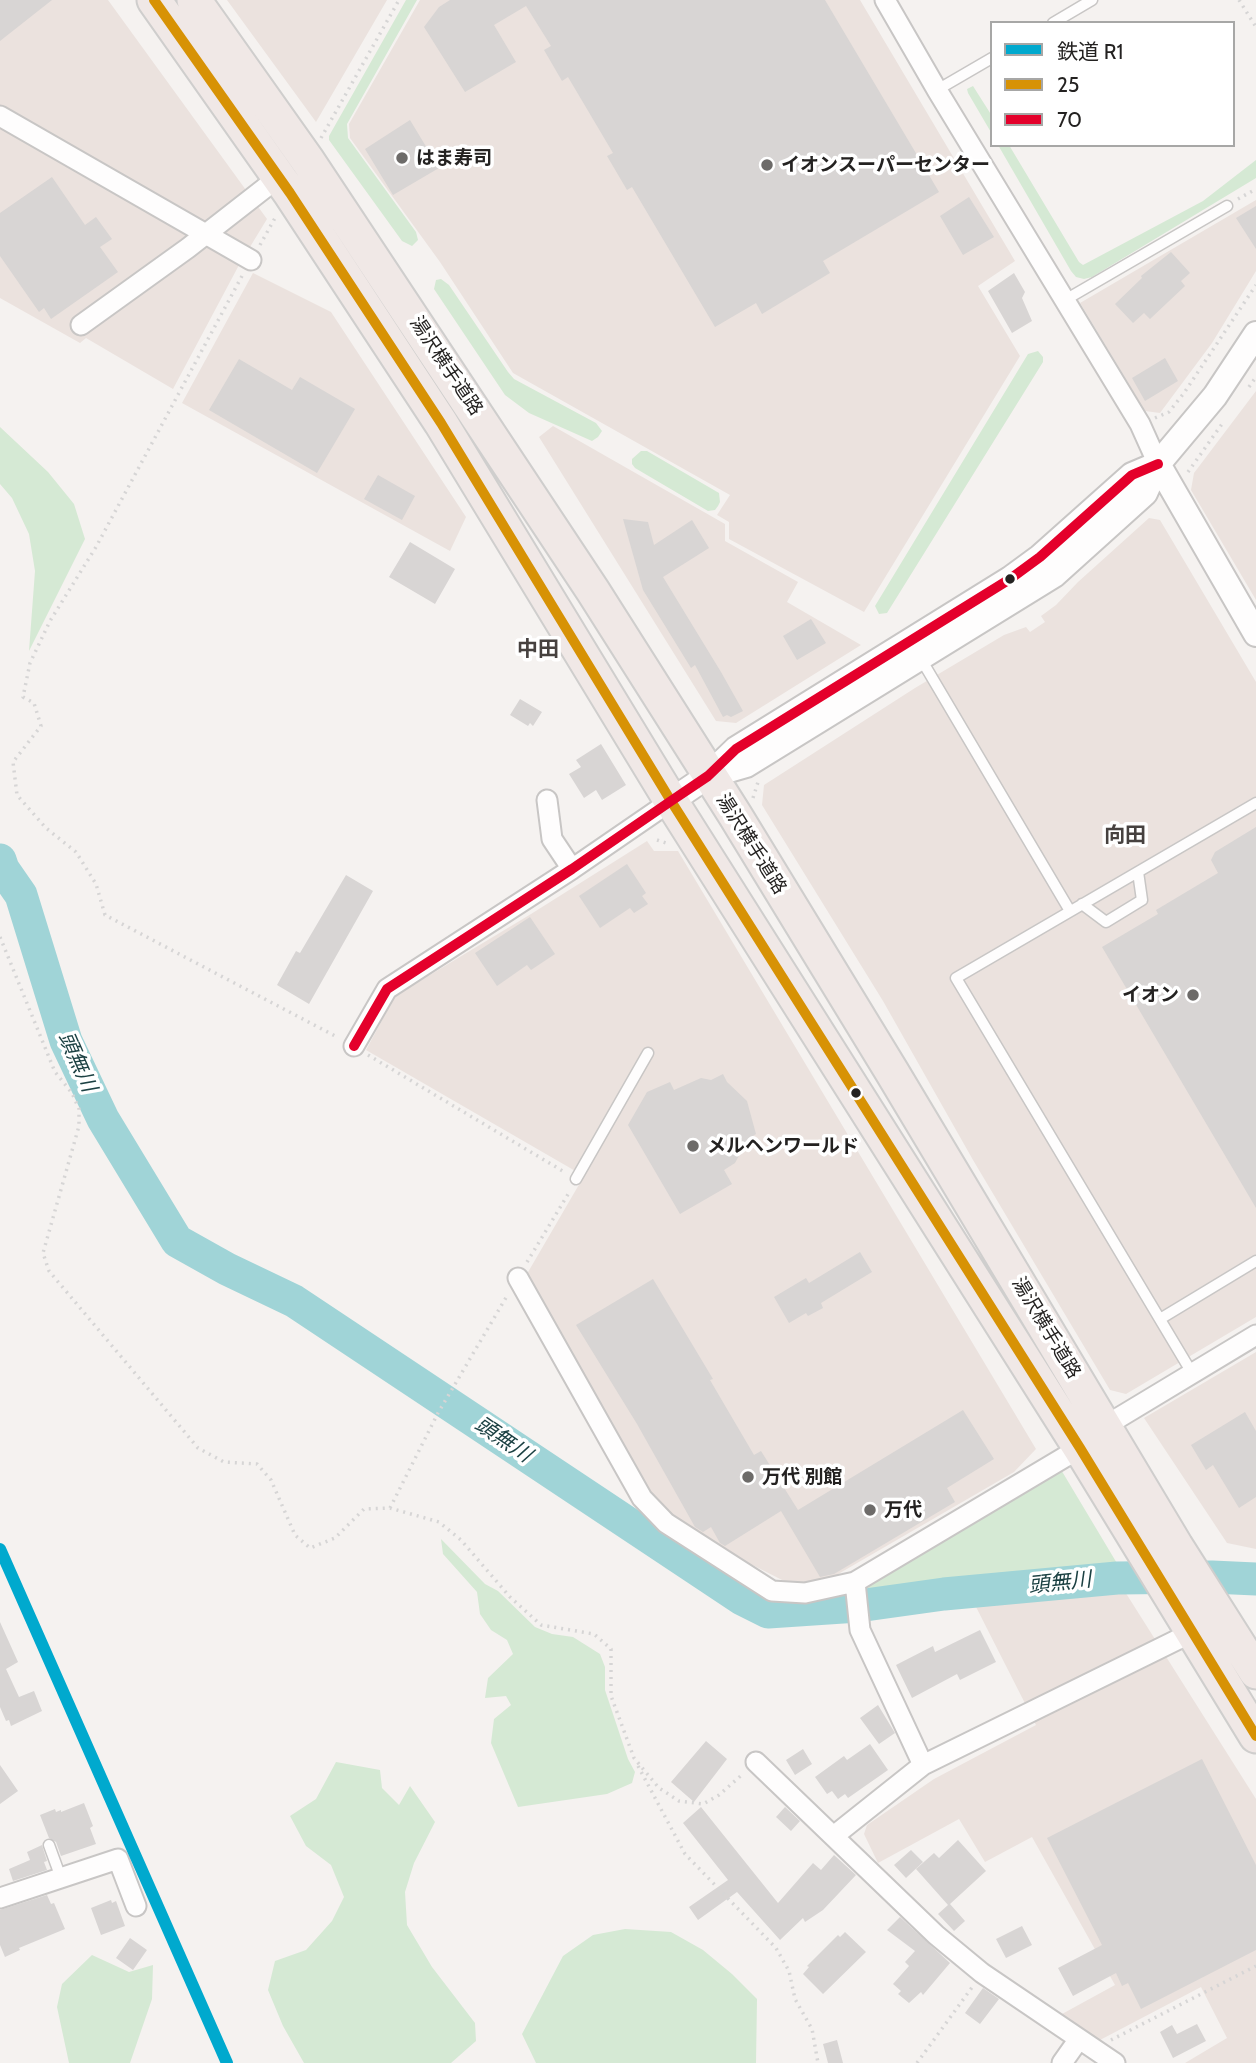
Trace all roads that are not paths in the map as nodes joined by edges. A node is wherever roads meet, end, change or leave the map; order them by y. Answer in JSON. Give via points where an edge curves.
{"nodes":[{"id":1,"x":154,"y":0,"type":"edge"},
{"id":2,"x":194,"y":0,"type":"edge"},
{"id":3,"x":886,"y":0,"type":"edge"},
{"id":4,"x":1092,"y":0,"type":"edge"},
{"id":5,"x":1056,"y":21,"type":"edge"},
{"id":6,"x":990,"y":59,"type":"edge"},
{"id":7,"x":937,"y":90,"type":"junction"},
{"id":8,"x":0,"y":116,"type":"edge"},
{"id":9,"x":284,"y":185,"type":"junction"},
{"id":10,"x":1227,"y":205,"type":"road end"},
{"id":11,"x":206,"y":234,"type":"junction"},
{"id":12,"x":251,"y":260,"type":"road end"},
{"id":13,"x":1065,"y":300,"type":"junction"},
{"id":14,"x":81,"y":325,"type":"dead end"},
{"id":15,"x":1256,"y":334,"type":"edge"},
{"id":16,"x":1158,"y":464,"type":"junction"},
{"id":17,"x":1256,"y":634,"type":"edge"},
{"id":18,"x":920,"y":659,"type":"junction"},
{"id":19,"x":708,"y":776,"type":"junction"},
{"id":20,"x":547,"y":800,"type":"dead end"},
{"id":21,"x":671,"y":801,"type":"junction"},
{"id":22,"x":1256,"y":803,"type":"edge"},
{"id":23,"x":572,"y":869,"type":"junction"},
{"id":24,"x":1138,"y":872,"type":"junction"},
{"id":25,"x":1083,"y":904,"type":"junction"},
{"id":26,"x":1070,"y":911,"type":"junction"},
{"id":27,"x":354,"y":1046,"type":"road end"},
{"id":28,"x":648,"y":1053,"type":"dead end"},
{"id":29,"x":576,"y":1179,"type":"road end"},
{"id":30,"x":1256,"y":1261,"type":"edge"},
{"id":31,"x":518,"y":1278,"type":"dead end"},
{"id":32,"x":1160,"y":1318,"type":"junction"},
{"id":33,"x":1256,"y":1335,"type":"edge"},
{"id":34,"x":1192,"y":1373,"type":"junction"},
{"id":35,"x":1105,"y":1426,"type":"junction"},
{"id":36,"x":1080,"y":1448,"type":"junction"},
{"id":37,"x":855,"y":1588,"type":"junction"},
{"id":38,"x":1184,"y":1618,"type":"junction"},
{"id":39,"x":1256,"y":1672,"type":"edge"},
{"id":40,"x":1256,"y":1736,"type":"edge"},
{"id":41,"x":756,"y":1762,"type":"road end"},
{"id":42,"x":923,"y":1765,"type":"junction"},
{"id":43,"x":835,"y":1835,"type":"junction"},
{"id":44,"x":49,"y":1845,"type":"dead end"},
{"id":45,"x":61,"y":1878,"type":"junction"},
{"id":46,"x":0,"y":1898,"type":"edge"},
{"id":47,"x":136,"y":1906,"type":"dead end"},
{"id":48,"x":1086,"y":2044,"type":"junction"},
{"id":49,"x":1062,"y":2063,"type":"edge"},
{"id":50,"x":1115,"y":2063,"type":"edge"}],
"edges":[{"from":1,"to":9,"type":"highway","name":"湯沢横手道路"},
{"from":2,"to":19,"type":"highway","name":"湯沢横手道路","via":[[308,161],[593,591]]},
{"from":3,"to":7,"type":"street"},
{"from":4,"to":5,"type":"lane"},
{"from":6,"to":7,"type":"lane"},
{"from":7,"to":13,"type":"street"},
{"from":8,"to":11,"type":"street"},
{"from":9,"to":11,"type":"street"},
{"from":9,"to":21,"type":"highway","name":"湯沢横手道路","via":[[441,423]]},
{"from":10,"to":13,"type":"lane"},
{"from":11,"to":12,"type":"street"},
{"from":11,"to":14,"type":"street"},
{"from":13,"to":16,"type":"street","via":[[1140,425]]},
{"from":15,"to":16,"type":"street","via":[[1214,397]]},
{"from":16,"to":17,"type":"street"},
{"from":16,"to":18,"type":"street","via":[[1145,493],[1054,575]]},
{"from":16,"to":19,"type":"street","via":[[1132,475],[1010,579],[736,749]]},
{"from":18,"to":19,"type":"street","via":[[747,765]]},
{"from":18,"to":26,"type":"lane"},
{"from":19,"to":21,"type":"street"},
{"from":19,"to":35,"type":"highway","name":"湯沢横手道路"},
{"from":20,"to":23,"type":"street","via":[[552,839]]},
{"from":21,"to":23,"type":"street"},
{"from":21,"to":36,"type":"highway","name":"湯沢横手道路"},
{"from":22,"to":24,"type":"lane"},
{"from":23,"to":27,"type":"street","via":[[387,989]]},
{"from":24,"to":25,"type":"lane"},
{"from":24,"to":25,"type":"lane","via":[[1142,900],[1106,922]]},
{"from":25,"to":26,"type":"lane"},
{"from":26,"to":32,"type":"lane","via":[[956,978]]},
{"from":28,"to":29,"type":"lane"},
{"from":30,"to":32,"type":"lane"},
{"from":31,"to":37,"type":"street","via":[[642,1498],[666,1523],[772,1591]]},
{"from":32,"to":34,"type":"lane"},
{"from":33,"to":34,"type":"street"},
{"from":34,"to":35,"type":"street"},
{"from":35,"to":39,"type":"highway","name":"湯沢横手道路"},
{"from":36,"to":37,"type":"street"},
{"from":36,"to":38,"type":"highway","name":"湯沢横手道路"},
{"from":37,"to":42,"type":"street","via":[[860,1630]]},
{"from":38,"to":40,"type":"highway","name":"湯沢横手道路"},
{"from":38,"to":42,"type":"street"},
{"from":41,"to":43,"type":"street"},
{"from":42,"to":43,"type":"street"},
{"from":43,"to":48,"type":"street","via":[[936,1935],[982,1973]]},
{"from":44,"to":45,"type":"lane"},
{"from":45,"to":46,"type":"street"},
{"from":45,"to":47,"type":"street","via":[[118,1860]]},
{"from":48,"to":49,"type":"street"},
{"from":48,"to":50,"type":"street"}]}
